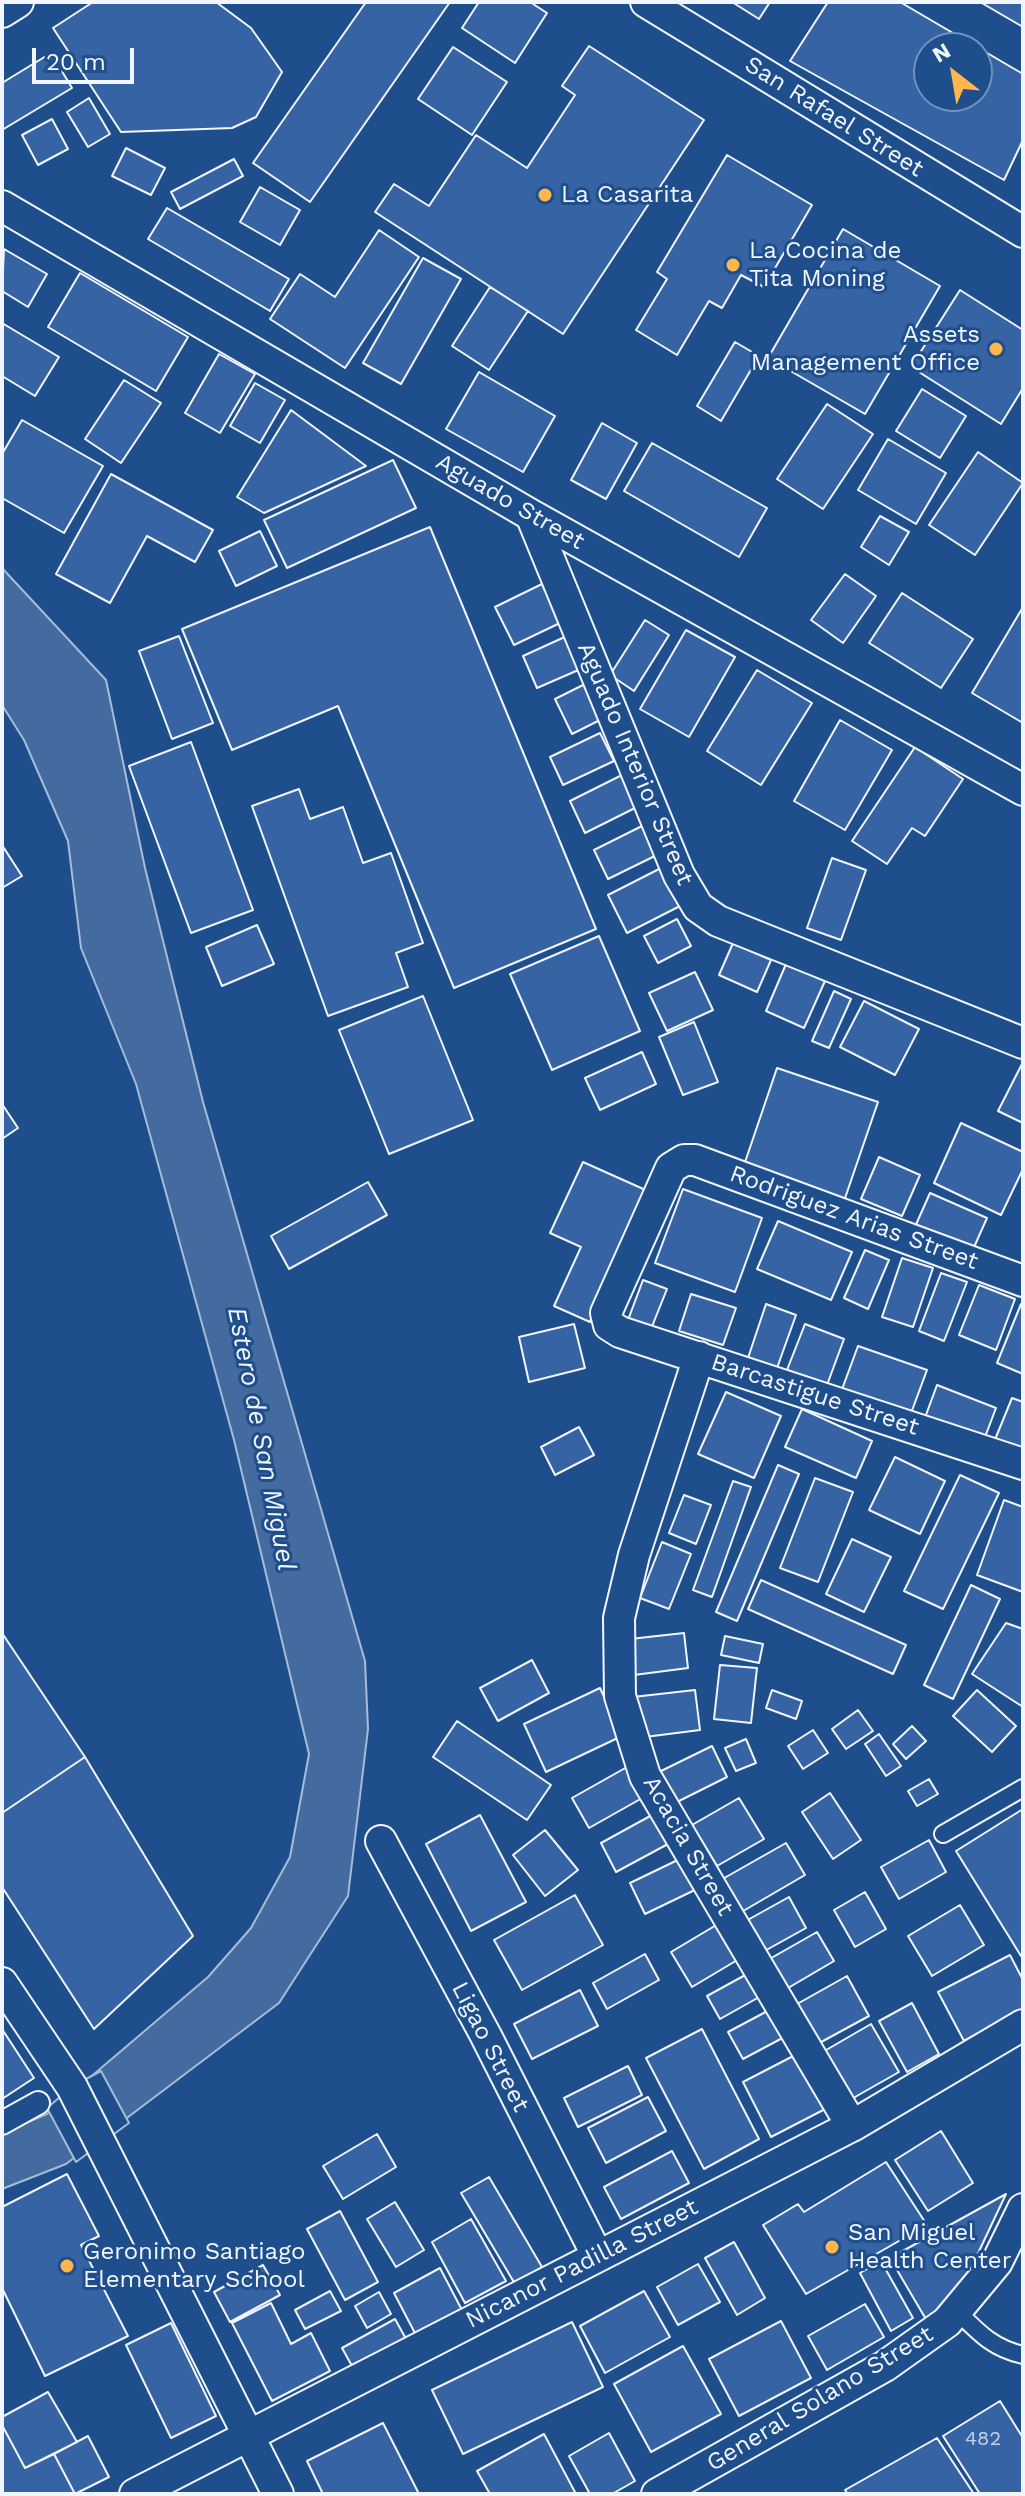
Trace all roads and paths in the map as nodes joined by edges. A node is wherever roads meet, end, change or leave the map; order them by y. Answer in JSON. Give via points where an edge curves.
{"nodes":[{"id":1,"x":18,"y":2,"type":"edge"},
{"id":2,"x":646,"y":2,"type":"edge"},
{"id":3,"x":2,"y":12,"type":"edge"},
{"id":4,"x":2,"y":206,"type":"edge"},
{"id":5,"x":1023,"y":232,"type":"edge"},
{"id":6,"x":531,"y":515,"type":"junction"},
{"id":7,"x":1023,"y":790,"type":"edge"},
{"id":8,"x":1023,"y":1043,"type":"edge"},
{"id":9,"x":1023,"y":1281,"type":"edge"},
{"id":10,"x":609,"y":1325,"type":"joint"},
{"id":11,"x":699,"y":1357,"type":"junction"},
{"id":12,"x":1023,"y":1464,"type":"edge"},
{"id":13,"x":1023,"y":1788,"type":"edge"},
{"id":14,"x":943,"y":1834,"type":"dead end"},
{"id":15,"x":381,"y":1841,"type":"dead end"},
{"id":16,"x":2,"y":1983,"type":"edge"},
{"id":17,"x":1023,"y":2025,"type":"edge"},
{"id":18,"x":38,"y":2103,"type":"dead end"},
{"id":19,"x":2,"y":2123,"type":"edge"},
{"id":20,"x":852,"y":2126,"type":"junction"},
{"id":21,"x":1023,"y":2209,"type":"edge"},
{"id":22,"x":597,"y":2255,"type":"junction"},
{"id":23,"x":956,"y":2310,"type":"junction"},
{"id":24,"x":1023,"y":2355,"type":"edge"},
{"id":25,"x":249,"y":2435,"type":"junction"},
{"id":26,"x":135,"y":2494,"type":"edge"},
{"id":27,"x":278,"y":2494,"type":"edge"},
{"id":28,"x":657,"y":2494,"type":"edge"}],
"edges":[{"from":1,"to":3,"type":"street"},
{"from":2,"to":5,"type":"street","name":"San Rafael Street"},
{"from":4,"to":6,"type":"street","name":"Aguado Street"},
{"from":6,"to":7,"type":"street","name":"Aguado Street"},
{"from":6,"to":8,"type":"street","name":"Aguado Interior Street","via":[[679,875],[698,907],[718,921]]},
{"from":9,"to":10,"type":"street","name":"Rodriguez Arias Street","via":[[684,1160],[671,1168],[606,1313]]},
{"from":10,"to":11,"type":"street","name":"Barcastigue Street"},
{"from":11,"to":12,"type":"street","name":"Barcastigue Street"},
{"from":11,"to":20,"type":"street","name":"Acacia Street","via":[[634,1555],[619,1618],[620,1696],[645,1776]]},
{"from":13,"to":14,"type":"lane"},
{"from":15,"to":22,"type":"street","name":"Ligao Street"},
{"from":16,"to":25,"type":"street","via":[[72,2087]]},
{"from":17,"to":20,"type":"street","name":"Nicanor Padilla Street"},
{"from":18,"to":19,"type":"street"},
{"from":20,"to":22,"type":"street","name":"Nicanor Padilla Street"},
{"from":21,"to":23,"type":"street","name":"General Solano Street","via":[[997,2262]]},
{"from":22,"to":25,"type":"street","name":"Nicanor Padilla Street"},
{"from":23,"to":24,"type":"lane","via":[[993,2346]]},
{"from":23,"to":28,"type":"street","name":"General Solano Street","via":[[885,2366]]},
{"from":25,"to":26,"type":"street","name":"Nicanor Padilla Street"},
{"from":25,"to":27,"type":"street"}]}
